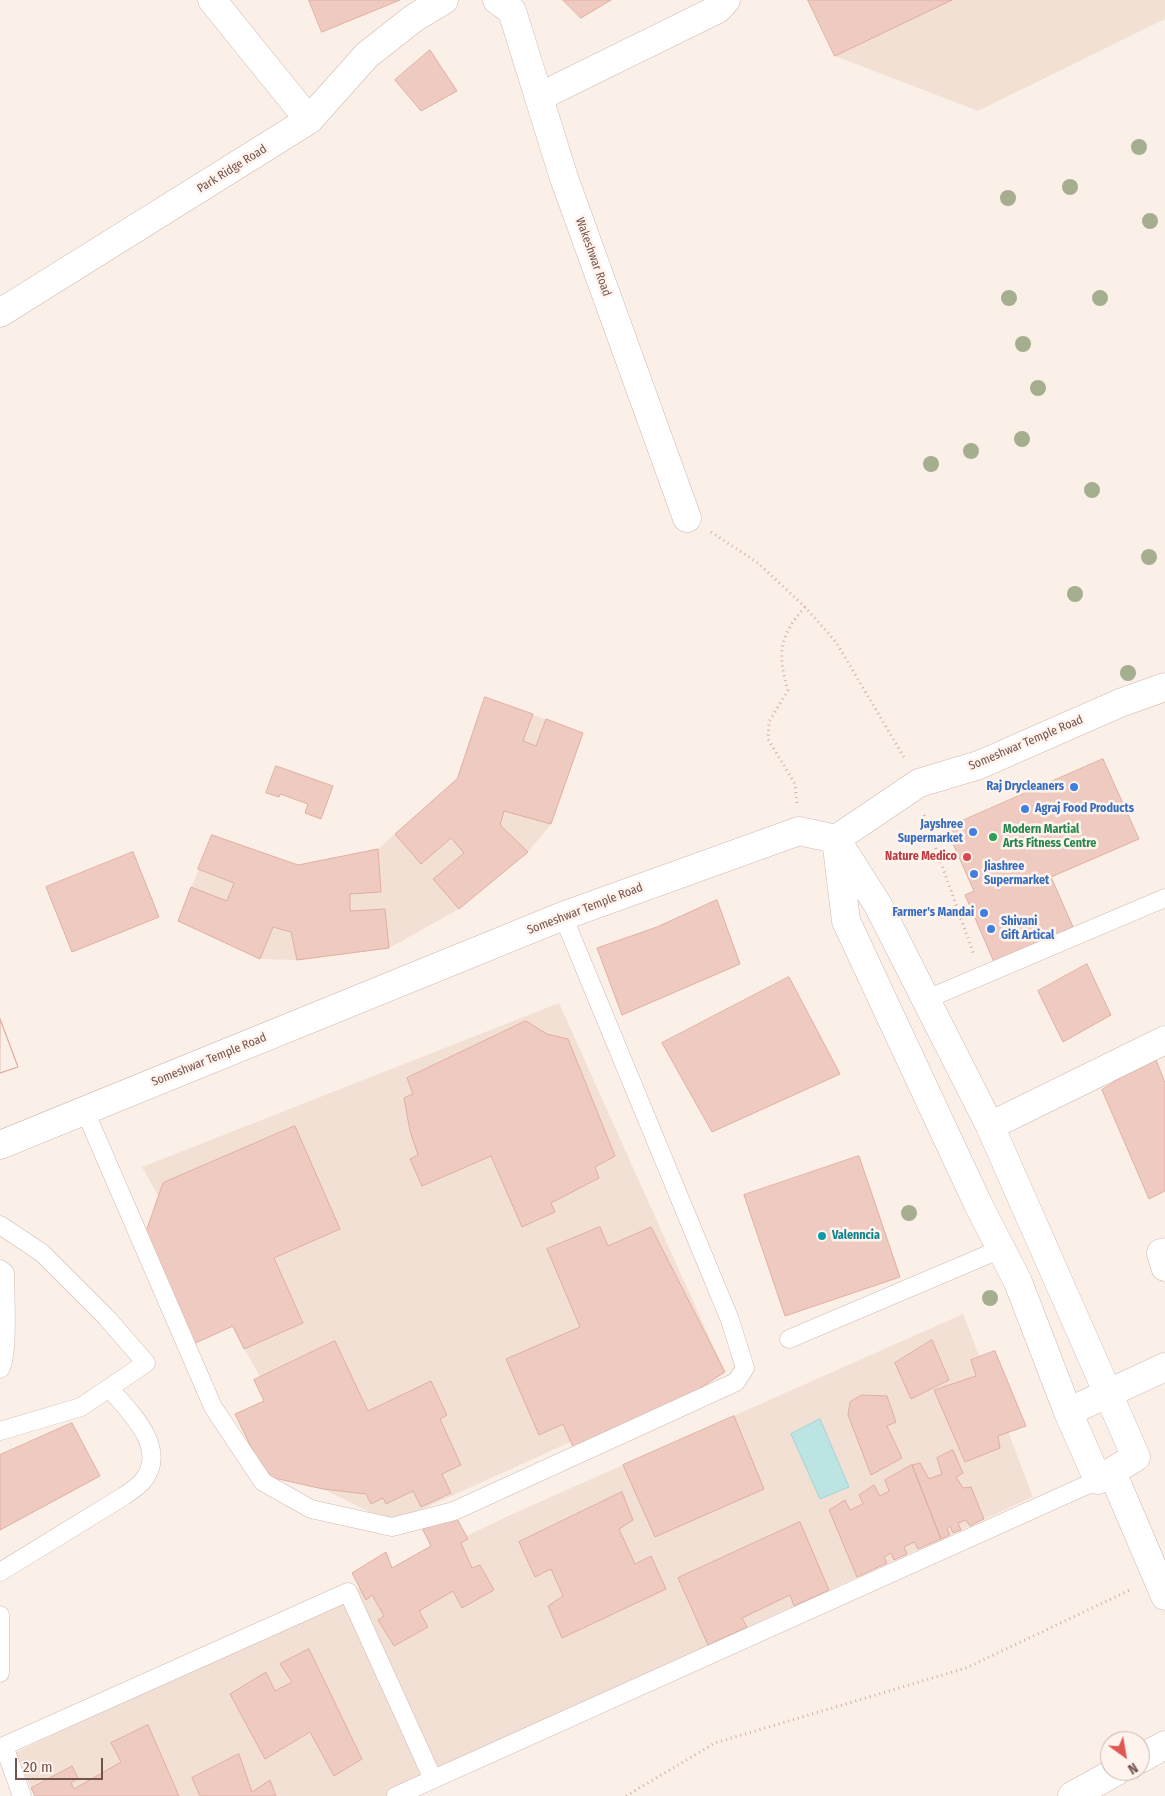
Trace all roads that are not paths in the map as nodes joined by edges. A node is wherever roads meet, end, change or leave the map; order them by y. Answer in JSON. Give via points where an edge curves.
{"nodes":[{"id":1,"x":212,"y":0,"type":"edge"},
{"id":2,"x":444,"y":0,"type":"edge"},
{"id":3,"x":497,"y":0,"type":"edge"},
{"id":4,"x":726,"y":0,"type":"edge"},
{"id":5,"x":539,"y":98,"type":"junction"},
{"id":6,"x":309,"y":120,"type":"junction"},
{"id":7,"x":0,"y":313,"type":"edge"},
{"id":8,"x":687,"y":518,"type":"road end"},
{"id":9,"x":1165,"y":687,"type":"edge"},
{"id":10,"x":836,"y":839,"type":"junction"},
{"id":11,"x":1165,"y":898,"type":"edge"},
{"id":12,"x":563,"y":916,"type":"junction"},
{"id":13,"x":927,"y":999,"type":"junction"},
{"id":14,"x":1165,"y":1040,"type":"edge"},
{"id":15,"x":85,"y":1111,"type":"junction"},
{"id":16,"x":990,"y":1126,"type":"junction"},
{"id":17,"x":0,"y":1145,"type":"edge"},
{"id":18,"x":0,"y":1226,"type":"edge"},
{"id":19,"x":1001,"y":1249,"type":"junction"},
{"id":20,"x":1165,"y":1252,"type":"edge"},
{"id":21,"x":1165,"y":1267,"type":"edge"},
{"id":22,"x":0,"y":1269,"type":"edge"},
{"id":23,"x":789,"y":1339,"type":"dead end"},
{"id":24,"x":1165,"y":1367,"type":"edge"},
{"id":25,"x":0,"y":1369,"type":"edge"},
{"id":26,"x":109,"y":1388,"type":"junction"},
{"id":27,"x":1109,"y":1393,"type":"junction"},
{"id":28,"x":1068,"y":1412,"type":"junction"},
{"id":29,"x":0,"y":1432,"type":"edge"},
{"id":30,"x":1105,"y":1476,"type":"junction"},
{"id":31,"x":0,"y":1572,"type":"edge"},
{"id":32,"x":1161,"y":1586,"type":"edge"},
{"id":33,"x":0,"y":1615,"type":"edge"},
{"id":34,"x":0,"y":1673,"type":"edge"},
{"id":35,"x":1165,"y":1745,"type":"edge"},
{"id":36,"x":1150,"y":1753,"type":"edge"},
{"id":37,"x":433,"y":1779,"type":"junction"},
{"id":38,"x":1100,"y":1780,"type":"edge"},
{"id":39,"x":22,"y":1796,"type":"edge"},
{"id":40,"x":396,"y":1796,"type":"edge"},
{"id":41,"x":1072,"y":1796,"type":"edge"}],
"edges":[{"from":1,"to":6,"type":"street"},
{"from":2,"to":6,"type":"street","name":"Park Ridge Road","via":[[414,18],[367,55]]},
{"from":3,"to":5,"type":"street","name":"Wakeshwar Road","via":[[512,11]]},
{"from":4,"to":5,"type":"street","via":[[718,9]]},
{"from":5,"to":8,"type":"street","name":"Wakeshwar Road","via":[[564,178]]},
{"from":6,"to":7,"type":"street","name":"Park Ridge Road"},
{"from":9,"to":10,"type":"street","name":"Someshwar Temple Road","via":[[1120,703],[979,765],[919,783]]},
{"from":10,"to":12,"type":"street","name":"Someshwar Temple Road","via":[[799,831]]},
{"from":10,"to":13,"type":"street","via":[[878,905]]},
{"from":10,"to":19,"type":"street","via":[[846,921]]},
{"from":11,"to":13,"type":"lane"},
{"from":12,"to":15,"type":"street","name":"Someshwar Temple Road"},
{"from":12,"to":15,"type":"lane","via":[[730,1320],[745,1368],[736,1382],[463,1507],[392,1527],[311,1509],[262,1482],[213,1407]]},
{"from":13,"to":16,"type":"street"},
{"from":14,"to":16,"type":"street"},
{"from":15,"to":17,"type":"street","name":"Someshwar Temple Road"},
{"from":16,"to":27,"type":"street"},
{"from":18,"to":26,"type":"lane","via":[[42,1253],[106,1317],[146,1363]]},
{"from":19,"to":23,"type":"lane"},
{"from":19,"to":28,"type":"street","via":[[1018,1282]]},
{"from":20,"to":21,"type":"street","via":[[1161,1253]]},
{"from":22,"to":25,"type":"lane","via":[[5,1273],[6,1349]]},
{"from":24,"to":27,"type":"street"},
{"from":26,"to":29,"type":"lane","via":[[81,1408]]},
{"from":26,"to":31,"type":"lane","via":[[139,1421],[150,1444],[152,1464],[142,1481],[124,1496]]},
{"from":27,"to":28,"type":"street"},
{"from":27,"to":30,"type":"street","via":[[1136,1457]]},
{"from":28,"to":30,"type":"street"},
{"from":30,"to":32,"type":"street"},
{"from":30,"to":37,"type":"lane"},
{"from":33,"to":34,"type":"lane"},
{"from":35,"to":36,"type":"street"},
{"from":37,"to":39,"type":"lane","via":[[348,1592],[4,1746]]},
{"from":37,"to":40,"type":"lane"},
{"from":38,"to":41,"type":"street"}]}
